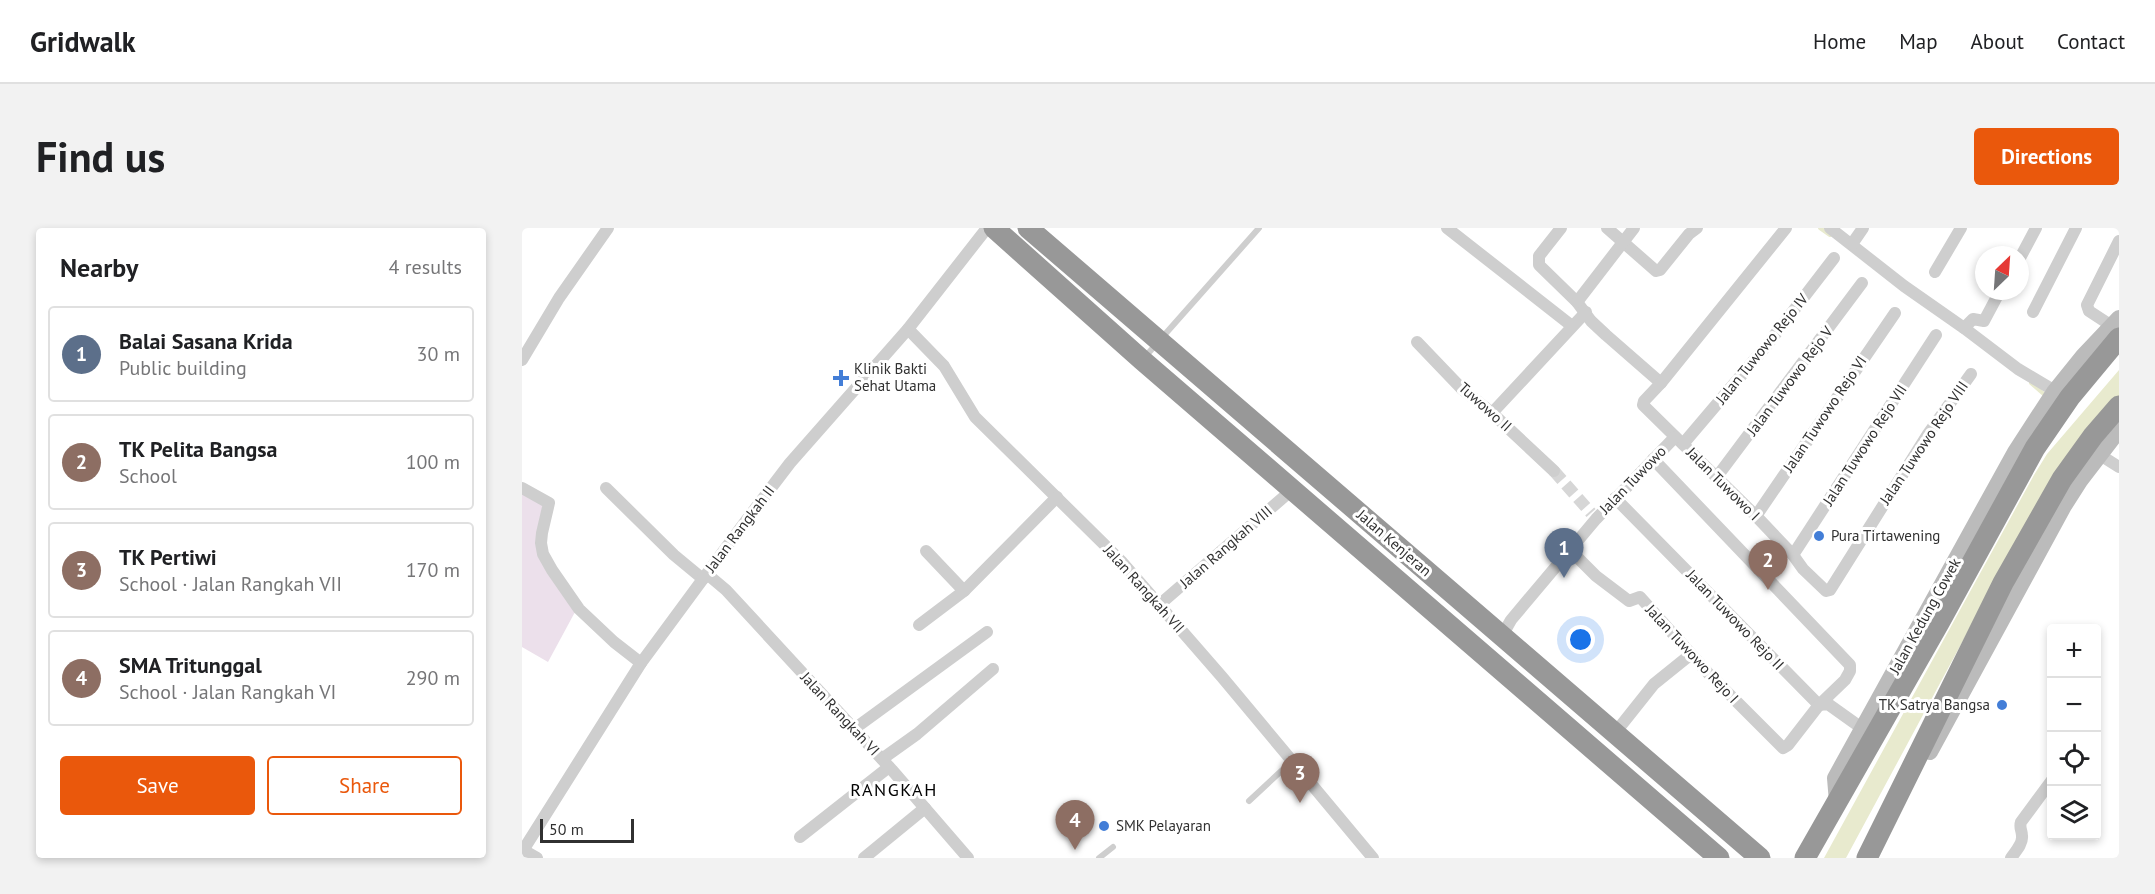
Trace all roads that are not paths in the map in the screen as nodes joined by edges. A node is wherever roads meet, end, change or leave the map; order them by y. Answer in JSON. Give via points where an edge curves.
{"nodes":[{"id":1,"x":608,"y":228,"type":"edge"},
{"id":2,"x":987,"y":228,"type":"edge"},
{"id":3,"x":994,"y":228,"type":"edge"},
{"id":4,"x":1028,"y":228,"type":"edge"},
{"id":5,"x":1259,"y":228,"type":"edge"},
{"id":6,"x":1447,"y":228,"type":"edge"},
{"id":7,"x":1561,"y":228,"type":"edge"},
{"id":8,"x":1606,"y":228,"type":"edge"},
{"id":9,"x":1634,"y":228,"type":"edge"},
{"id":10,"x":1697,"y":228,"type":"edge"},
{"id":11,"x":1786,"y":228,"type":"edge"},
{"id":12,"x":1830,"y":228,"type":"edge"},
{"id":13,"x":1863,"y":228,"type":"edge"},
{"id":14,"x":1961,"y":228,"type":"edge"},
{"id":15,"x":2036,"y":228,"type":"edge"},
{"id":16,"x":2076,"y":228,"type":"edge"},
{"id":17,"x":1623,"y":241,"type":"junction"},
{"id":18,"x":2119,"y":241,"type":"edge"},
{"id":19,"x":1852,"y":244,"type":"junction"},
{"id":20,"x":2026,"y":246,"type":"edge"},
{"id":21,"x":1834,"y":258,"type":"dead end"},
{"id":22,"x":1935,"y":272,"type":"dead end"},
{"id":23,"x":1862,"y":283,"type":"dead end"},
{"id":24,"x":1995,"y":300,"type":"edge"},
{"id":25,"x":1577,"y":302,"type":"junction"},
{"id":26,"x":1586,"y":312,"type":"junction"},
{"id":27,"x":2032,"y":312,"type":"dead end"},
{"id":28,"x":1895,"y":313,"type":"dead end"},
{"id":29,"x":1572,"y":326,"type":"junction"},
{"id":30,"x":908,"y":328,"type":"junction"},
{"id":31,"x":1964,"y":328,"type":"junction"},
{"id":32,"x":2117,"y":328,"type":"edge"},
{"id":33,"x":1936,"y":335,"type":"dead end"},
{"id":34,"x":1158,"y":340,"type":"junction"},
{"id":35,"x":1417,"y":342,"type":"dead end"},
{"id":36,"x":522,"y":360,"type":"edge"},
{"id":37,"x":1142,"y":360,"type":"junction"},
{"id":38,"x":1971,"y":374,"type":"dead end"},
{"id":39,"x":1661,"y":383,"type":"junction"},
{"id":40,"x":2056,"y":400,"type":"junction"},
{"id":41,"x":2119,"y":406,"type":"edge"},
{"id":42,"x":1492,"y":413,"type":"junction"},
{"id":43,"x":2119,"y":430,"type":"edge"},
{"id":44,"x":1682,"y":440,"type":"junction"},
{"id":45,"x":2100,"y":454,"type":"junction"},
{"id":46,"x":1653,"y":459,"type":"junction"},
{"id":47,"x":2119,"y":467,"type":"edge"},
{"id":48,"x":1554,"y":471,"type":"tunnel mouth"},
{"id":49,"x":1716,"y":478,"type":"junction"},
{"id":50,"x":522,"y":488,"type":"edge"},
{"id":51,"x":606,"y":488,"type":"dead end"},
{"id":52,"x":1293,"y":489,"type":"junction"},
{"id":53,"x":1057,"y":497,"type":"junction"},
{"id":54,"x":1615,"y":498,"type":"junction"},
{"id":55,"x":1756,"y":516,"type":"junction"},
{"id":56,"x":1570,"y":550,"type":"junction"},
{"id":57,"x":926,"y":551,"type":"dead end"},
{"id":58,"x":1793,"y":555,"type":"junction"},
{"id":59,"x":705,"y":576,"type":"junction"},
{"id":60,"x":964,"y":591,"type":"junction"},
{"id":61,"x":1159,"y":605,"type":"junction"},
{"id":62,"x":920,"y":625,"type":"dead end"},
{"id":63,"x":987,"y":632,"type":"dead end"},
{"id":64,"x":1502,"y":636,"type":"junction"},
{"id":65,"x":1690,"y":655,"type":"junction"},
{"id":66,"x":641,"y":663,"type":"junction"},
{"id":67,"x":993,"y":669,"type":"dead end"},
{"id":68,"x":1819,"y":705,"type":"junction"},
{"id":69,"x":854,"y":729,"type":"junction"},
{"id":70,"x":1863,"y":729,"type":"junction"},
{"id":71,"x":1615,"y":733,"type":"junction"},
{"id":72,"x":1292,"y":761,"type":"junction"},
{"id":73,"x":885,"y":763,"type":"junction"},
{"id":74,"x":2048,"y":786,"type":"edge"},
{"id":75,"x":1898,"y":793,"type":"junction"},
{"id":76,"x":1249,"y":801,"type":"dead end"},
{"id":77,"x":1837,"y":802,"type":"junction"},
{"id":78,"x":925,"y":808,"type":"junction"},
{"id":79,"x":800,"y":837,"type":"dead end"},
{"id":80,"x":1113,"y":847,"type":"dead end"},
{"id":81,"x":523,"y":851,"type":"edge"},
{"id":82,"x":537,"y":858,"type":"edge"},
{"id":83,"x":864,"y":858,"type":"edge"},
{"id":84,"x":968,"y":858,"type":"edge"},
{"id":85,"x":1099,"y":858,"type":"edge"},
{"id":86,"x":1373,"y":858,"type":"edge"},
{"id":87,"x":1719,"y":858,"type":"edge"},
{"id":88,"x":1760,"y":858,"type":"edge"},
{"id":89,"x":1805,"y":858,"type":"edge"},
{"id":90,"x":1867,"y":858,"type":"edge"},
{"id":91,"x":2011,"y":858,"type":"edge"}],
"edges":[{"from":1,"to":36,"type":"street"},
{"from":2,"to":30,"type":"street","name":"Jalan Rangkah II"},
{"from":3,"to":37,"type":"highway","name":"Jalan Kenjeran"},
{"from":4,"to":34,"type":"highway","name":"Jalan Kenjeran"},
{"from":5,"to":34,"type":"lane"},
{"from":6,"to":29,"type":"street"},
{"from":7,"to":25,"type":"street","via":[[1538,262]]},
{"from":8,"to":17,"type":"street"},
{"from":9,"to":17,"type":"street"},
{"from":10,"to":17,"type":"street","via":[[1656,272]]},
{"from":11,"to":39,"type":"street"},
{"from":12,"to":19,"type":"street"},
{"from":13,"to":19,"type":"street"},
{"from":14,"to":22,"type":"street"},
{"from":15,"to":20,"type":"street"},
{"from":16,"to":27,"type":"street"},
{"from":17,"to":25,"type":"street"},
{"from":18,"to":32,"type":"street","via":[[2087,305],[2089,311]]},
{"from":19,"to":31,"type":"street"},
{"from":21,"to":44,"type":"street","name":"Jalan Tuwowo Rejo IV","via":[[1767,345]]},
{"from":23,"to":49,"type":"street","name":"Jalan Tuwowo Rejo V"},
{"from":24,"to":31,"type":"street","via":[[1984,321],[1973,319]]},
{"from":25,"to":26,"type":"street"},
{"from":26,"to":29,"type":"street"},
{"from":26,"to":39,"type":"street","via":[[1591,321]]},
{"from":28,"to":55,"type":"street","name":"Jalan Tuwowo Rejo VI"},
{"from":29,"to":42,"type":"street"},
{"from":30,"to":53,"type":"street","name":"Jalan Rangkah VII","via":[[944,366],[975,417]]},
{"from":30,"to":59,"type":"street","name":"Jalan Rangkah II","via":[[790,462]]},
{"from":31,"to":40,"type":"street"},
{"from":32,"to":40,"type":"highway","name":"Jalan Kedung Cowek"},
{"from":33,"to":58,"type":"street","name":"Jalan Tuwowo Rejo VII"},
{"from":34,"to":37,"type":"lane"},
{"from":34,"to":64,"type":"highway","name":"Jalan Kenjeran"},
{"from":35,"to":42,"type":"street","name":"Tuwowo II","via":[[1462,389]]},
{"from":37,"to":52,"type":"highway","name":"Jalan Kenjeran"},
{"from":38,"to":58,"type":"street","name":"Jalan Tuwowo Rejo VIII","via":[[1928,434],[1830,590],[1826,591]]},
{"from":39,"to":44,"type":"street","name":"Jalan Tuwowo I","via":[[1642,405]]},
{"from":40,"to":70,"type":"main road","name":"Jalan Kedung Cowek","via":[[2014,452]]},
{"from":40,"to":77,"type":"highway","name":"Jalan Kedung Cowek","via":[[2035,448]]},
{"from":41,"to":75,"type":"highway","via":[[2062,479],[2003,583]]},
{"from":42,"to":48,"type":"street","name":"Tuwowo II"},
{"from":43,"to":45,"type":"main road"},
{"from":44,"to":46,"type":"street","name":"Jalan Tuwowo"},
{"from":44,"to":49,"type":"street","name":"Jalan Tuwowo I"},
{"from":45,"to":47,"type":"street"},
{"from":45,"to":75,"type":"main road","via":[[2064,506],[1917,777]]},
{"from":46,"to":54,"type":"street","name":"Jalan Tuwowo"},
{"from":46,"to":68,"type":"street","via":[[1850,666],[1845,680]]},
{"from":49,"to":55,"type":"street","name":"Jalan Tuwowo I"},
{"from":50,"to":66,"type":"street","via":[[549,503],[542,533],[543,554],[567,594],[587,617]]},
{"from":51,"to":59,"type":"street","name":"Jalan Rangkah VI","via":[[674,555]]},
{"from":52,"to":61,"type":"street","name":"Jalan Rangkah VIII"},
{"from":52,"to":87,"type":"highway","name":"Jalan Kenjeran"},
{"from":53,"to":60,"type":"street"},
{"from":53,"to":61,"type":"street","name":"Jalan Rangkah VII"},
{"from":54,"to":56,"type":"street","name":"Jalan Tuwowo","via":[[1594,516]]},
{"from":54,"to":68,"type":"street","name":"Jalan Tuwowo Rejo II"},
{"from":55,"to":58,"type":"street","name":"Jalan Tuwowo I"},
{"from":56,"to":64,"type":"street","name":"Jalan Tuwowo"},
{"from":56,"to":65,"type":"street","name":"Jalan Tuwowo Rejo I","via":[[1629,601],[1640,597]]},
{"from":57,"to":60,"type":"street"},
{"from":59,"to":66,"type":"street","name":"Jalan Rangkah II"},
{"from":59,"to":69,"type":"street","name":"Jalan Rangkah VI","via":[[726,590]]},
{"from":60,"to":62,"type":"street"},
{"from":61,"to":72,"type":"street","name":"Jalan Rangkah VII"},
{"from":63,"to":69,"type":"street"},
{"from":64,"to":71,"type":"highway","name":"Jalan Kenjeran"},
{"from":65,"to":68,"type":"street","name":"Jalan Tuwowo Rejo I","via":[[1783,748]]},
{"from":65,"to":71,"type":"street","via":[[1654,684]]},
{"from":66,"to":81,"type":"street","name":"Jalan Rangkah II"},
{"from":67,"to":73,"type":"street"},
{"from":68,"to":70,"type":"street","name":"Jalan Tuwowo Rejo II","via":[[1828,704]]},
{"from":69,"to":73,"type":"street","name":"Jalan Rangkah VI"},
{"from":70,"to":77,"type":"main road","name":"Jalan Kedung Cowek","via":[[1835,778]]},
{"from":71,"to":88,"type":"highway","name":"Jalan Kenjeran"},
{"from":72,"to":76,"type":"lane"},
{"from":72,"to":86,"type":"street","name":"Jalan Rangkah VII"},
{"from":73,"to":78,"type":"street","name":"Jalan Rangkah VI"},
{"from":73,"to":79,"type":"street"},
{"from":74,"to":91,"type":"street","via":[[2021,822],[2022,843]]},
{"from":75,"to":90,"type":"highway"},
{"from":77,"to":89,"type":"highway"},
{"from":78,"to":83,"type":"street"},
{"from":78,"to":84,"type":"street","name":"Jalan Rangkah VI"},
{"from":80,"to":85,"type":"lane"},
{"from":81,"to":82,"type":"street"}]}
